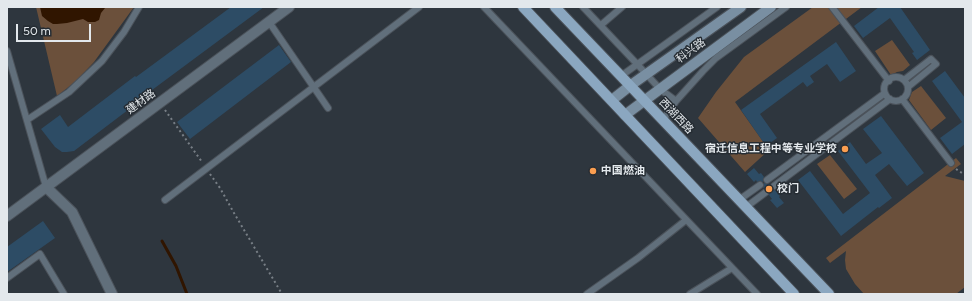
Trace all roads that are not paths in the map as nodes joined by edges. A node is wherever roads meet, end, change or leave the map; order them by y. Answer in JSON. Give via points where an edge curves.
{"nodes":[{"id":1,"x":139,"y":7,"type":"edge"},
{"id":2,"x":289,"y":7,"type":"edge"},
{"id":3,"x":419,"y":7,"type":"edge"},
{"id":4,"x":484,"y":7,"type":"edge"},
{"id":5,"x":523,"y":7,"type":"edge"},
{"id":6,"x":555,"y":7,"type":"edge"},
{"id":7,"x":583,"y":7,"type":"edge"},
{"id":8,"x":622,"y":7,"type":"edge"},
{"id":9,"x":717,"y":7,"type":"edge"},
{"id":10,"x":741,"y":7,"type":"edge"},
{"id":11,"x":771,"y":7,"type":"edge"},
{"id":12,"x":786,"y":7,"type":"edge"},
{"id":13,"x":832,"y":7,"type":"edge"},
{"id":14,"x":269,"y":22,"type":"junction"},
{"id":15,"x":601,"y":25,"type":"junction"},
{"id":16,"x":7,"y":51,"type":"edge"},
{"id":17,"x":637,"y":64,"type":"junction"},
{"id":18,"x":646,"y":74,"type":"junction"},
{"id":19,"x":621,"y":76,"type":"junction"},
{"id":20,"x":889,"y":80,"type":"junction"},
{"id":21,"x":904,"y":80,"type":"junction"},
{"id":22,"x":631,"y":85,"type":"junction"},
{"id":23,"x":314,"y":87,"type":"junction"},
{"id":24,"x":908,"y":87,"type":"junction"},
{"id":25,"x":660,"y":89,"type":"junction"},
{"id":26,"x":885,"y":93,"type":"junction"},
{"id":27,"x":890,"y":99,"type":"junction"},
{"id":28,"x":902,"y":99,"type":"junction"},
{"id":29,"x":612,"y":100,"type":"junction"},
{"id":30,"x":644,"y":101,"type":"junction"},
{"id":31,"x":676,"y":101,"type":"junction"},
{"id":32,"x":328,"y":108,"type":"dead end"},
{"id":33,"x":625,"y":115,"type":"junction"},
{"id":34,"x":27,"y":120,"type":"junction"},
{"id":35,"x":663,"y":120,"type":"junction"},
{"id":36,"x":952,"y":163,"type":"road end"},
{"id":37,"x":767,"y":180,"type":"dead end"},
{"id":38,"x":760,"y":185,"type":"dead end"},
{"id":39,"x":774,"y":186,"type":"dead end"},
{"id":40,"x":46,"y":187,"type":"junction"},
{"id":41,"x":766,"y":192,"type":"dead end"},
{"id":42,"x":165,"y":200,"type":"dead end"},
{"id":43,"x":743,"y":204,"type":"junction"},
{"id":44,"x":7,"y":216,"type":"edge"},
{"id":45,"x":686,"y":220,"type":"junction"},
{"id":46,"x":732,"y":268,"type":"junction"},
{"id":47,"x":7,"y":278,"type":"edge"},
{"id":48,"x":64,"y":294,"type":"edge"},
{"id":49,"x":112,"y":294,"type":"edge"},
{"id":50,"x":587,"y":294,"type":"edge"},
{"id":51,"x":690,"y":294,"type":"edge"},
{"id":52,"x":757,"y":294,"type":"edge"},
{"id":53,"x":794,"y":294,"type":"edge"},
{"id":54,"x":829,"y":294,"type":"edge"}],
"edges":[{"from":1,"to":34,"type":"lane","via":[[124,32],[102,60],[69,92]]},
{"from":2,"to":14,"type":"street","name":"建材路"},
{"from":3,"to":23,"type":"lane"},
{"from":4,"to":45,"type":"lane"},
{"from":5,"to":29,"type":"main road"},
{"from":6,"to":19,"type":"main road","name":"西湖西路"},
{"from":7,"to":15,"type":"lane"},
{"from":8,"to":15,"type":"lane"},
{"from":9,"to":17,"type":"lane"},
{"from":10,"to":18,"type":"main road","name":"科兴路"},
{"from":11,"to":25,"type":"main road","name":"科兴路"},
{"from":12,"to":31,"type":"lane","via":[[716,58]]},
{"from":13,"to":20,"type":"lane"},
{"from":14,"to":23,"type":"lane"},
{"from":14,"to":40,"type":"street","name":"建材路"},
{"from":15,"to":17,"type":"lane"},
{"from":16,"to":34,"type":"lane"},
{"from":17,"to":18,"type":"lane"},
{"from":17,"to":19,"type":"lane"},
{"from":18,"to":22,"type":"main road","name":"科兴路"},
{"from":18,"to":25,"type":"lane"},
{"from":19,"to":22,"type":"main road","name":"西湖西路"},
{"from":20,"to":21,"type":"lane"},
{"from":20,"to":26,"type":"lane"},
{"from":21,"to":24,"type":"lane"},
{"from":21,"to":24,"type":"lane","via":[[931,58],[936,64]]},
{"from":22,"to":29,"type":"main road","name":"科兴路"},
{"from":22,"to":30,"type":"main road","name":"西湖西路"},
{"from":23,"to":32,"type":"lane"},
{"from":23,"to":42,"type":"lane"},
{"from":24,"to":28,"type":"lane","via":[[907,95]]},
{"from":25,"to":30,"type":"main road","name":"科兴路"},
{"from":25,"to":31,"type":"lane"},
{"from":26,"to":27,"type":"lane"},
{"from":26,"to":37,"type":"lane"},
{"from":27,"to":28,"type":"lane"},
{"from":27,"to":39,"type":"lane"},
{"from":28,"to":36,"type":"lane"},
{"from":29,"to":33,"type":"main road"},
{"from":30,"to":33,"type":"main road","name":"科兴路"},
{"from":30,"to":35,"type":"main road","name":"西湖西路"},
{"from":31,"to":35,"type":"lane"},
{"from":33,"to":53,"type":"main road"},
{"from":34,"to":40,"type":"lane"},
{"from":35,"to":43,"type":"main road","name":"西湖西路"},
{"from":38,"to":43,"type":"lane"},
{"from":40,"to":44,"type":"street","name":"建材路"},
{"from":40,"to":49,"type":"street","via":[[72,212]]},
{"from":41,"to":43,"type":"lane"},
{"from":43,"to":54,"type":"main road","name":"西湖西路"},
{"from":45,"to":46,"type":"lane"},
{"from":45,"to":50,"type":"lane"},
{"from":46,"to":51,"type":"lane"},
{"from":46,"to":52,"type":"lane"},
{"from":47,"to":48,"type":"lane","via":[[40,254]]}]}
